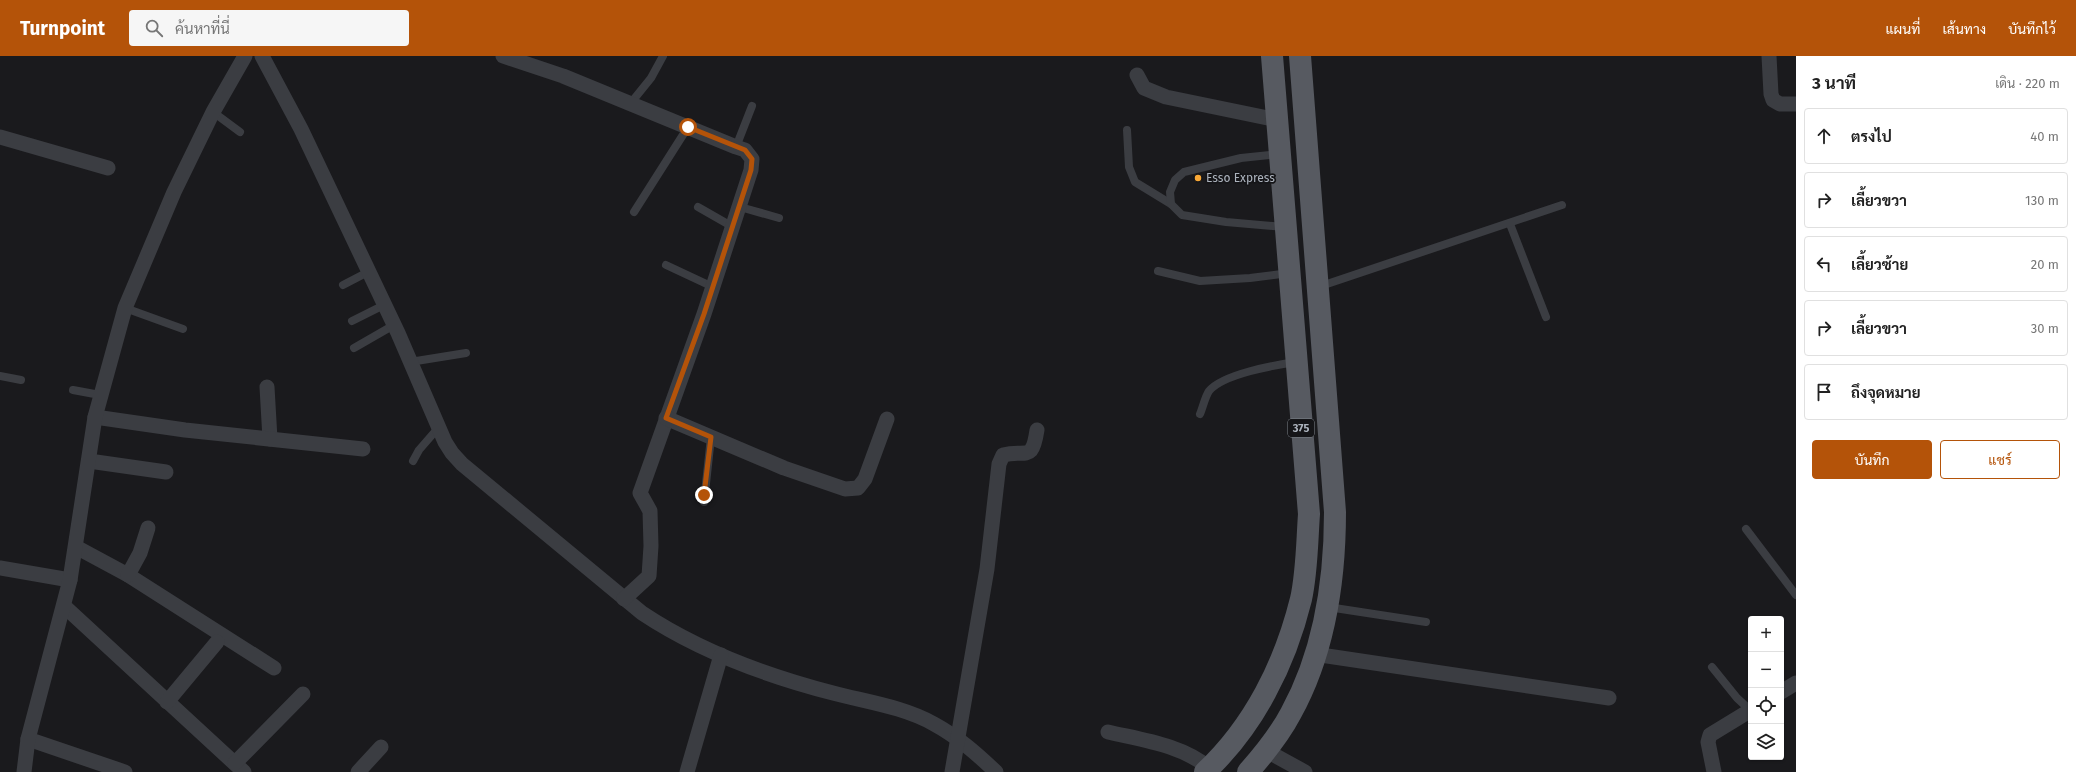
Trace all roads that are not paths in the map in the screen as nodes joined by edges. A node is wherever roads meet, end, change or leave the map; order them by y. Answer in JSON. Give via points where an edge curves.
{"nodes":[{"id":1,"x":244,"y":56,"type":"edge"},
{"id":2,"x":262,"y":56,"type":"edge"},
{"id":3,"x":503,"y":56,"type":"edge"},
{"id":4,"x":663,"y":56,"type":"edge"},
{"id":5,"x":1272,"y":56,"type":"edge"},
{"id":6,"x":1300,"y":56,"type":"edge"},
{"id":7,"x":1769,"y":56,"type":"edge"},
{"id":8,"x":1137,"y":74,"type":"dead end"},
{"id":9,"x":630,"y":104,"type":"junction"},
{"id":10,"x":1796,"y":104,"type":"edge"},
{"id":11,"x":752,"y":106,"type":"dead end"},
{"id":12,"x":213,"y":112,"type":"junction"},
{"id":13,"x":1278,"y":120,"type":"junction"},
{"id":14,"x":688,"y":127,"type":"junction"},
{"id":15,"x":1127,"y":130,"type":"dead end"},
{"id":16,"x":240,"y":132,"type":"dead end"},
{"id":17,"x":0,"y":137,"type":"edge"},
{"id":18,"x":736,"y":147,"type":"junction"},
{"id":19,"x":1280,"y":154,"type":"junction"},
{"id":20,"x":108,"y":168,"type":"dead end"},
{"id":21,"x":1171,"y":204,"type":"junction"},
{"id":22,"x":1562,"y":205,"type":"dead end"},
{"id":23,"x":698,"y":207,"type":"dead end"},
{"id":24,"x":740,"y":207,"type":"junction"},
{"id":25,"x":634,"y":212,"type":"dead end"},
{"id":26,"x":779,"y":218,"type":"dead end"},
{"id":27,"x":1510,"y":224,"type":"junction"},
{"id":28,"x":733,"y":227,"type":"junction"},
{"id":29,"x":1286,"y":227,"type":"junction"},
{"id":30,"x":666,"y":265,"type":"dead end"},
{"id":31,"x":1158,"y":271,"type":"dead end"},
{"id":32,"x":368,"y":272,"type":"junction"},
{"id":33,"x":1290,"y":272,"type":"junction"},
{"id":34,"x":343,"y":284,"type":"dead end"},
{"id":35,"x":713,"y":287,"type":"junction"},
{"id":36,"x":1317,"y":287,"type":"junction"},
{"id":37,"x":384,"y":305,"type":"junction"},
{"id":38,"x":125,"y":308,"type":"junction"},
{"id":39,"x":1546,"y":317,"type":"dead end"},
{"id":40,"x":352,"y":321,"type":"dead end"},
{"id":41,"x":394,"y":325,"type":"junction"},
{"id":42,"x":183,"y":329,"type":"dead end"},
{"id":43,"x":354,"y":348,"type":"dead end"},
{"id":44,"x":466,"y":353,"type":"dead end"},
{"id":45,"x":410,"y":362,"type":"junction"},
{"id":46,"x":1296,"y":362,"type":"junction"},
{"id":47,"x":0,"y":376,"type":"edge"},
{"id":48,"x":21,"y":380,"type":"dead end"},
{"id":49,"x":267,"y":387,"type":"dead end"},
{"id":50,"x":73,"y":390,"type":"dead end"},
{"id":51,"x":100,"y":395,"type":"junction"},
{"id":52,"x":1200,"y":414,"type":"dead end"},
{"id":53,"x":95,"y":417,"type":"junction"},
{"id":54,"x":666,"y":418,"type":"junction"},
{"id":55,"x":887,"y":419,"type":"dead end"},
{"id":56,"x":439,"y":427,"type":"junction"},
{"id":57,"x":1036,"y":430,"type":"dead end"},
{"id":58,"x":711,"y":437,"type":"junction"},
{"id":59,"x":270,"y":439,"type":"junction"},
{"id":60,"x":363,"y":450,"type":"dead end"},
{"id":61,"x":88,"y":461,"type":"junction"},
{"id":62,"x":413,"y":461,"type":"dead end"},
{"id":63,"x":166,"y":472,"type":"dead end"},
{"id":64,"x":704,"y":502,"type":"dead end"},
{"id":65,"x":148,"y":528,"type":"dead end"},
{"id":66,"x":1746,"y":528,"type":"dead end"},
{"id":67,"x":76,"y":547,"type":"junction"},
{"id":68,"x":0,"y":568,"type":"edge"},
{"id":69,"x":128,"y":575,"type":"junction"},
{"id":70,"x":70,"y":580,"type":"junction"},
{"id":71,"x":1796,"y":595,"type":"edge"},
{"id":72,"x":624,"y":598,"type":"junction"},
{"id":73,"x":64,"y":606,"type":"junction"},
{"id":74,"x":1327,"y":606,"type":"junction"},
{"id":75,"x":1426,"y":622,"type":"dead end"},
{"id":76,"x":217,"y":642,"type":"dead end"},
{"id":77,"x":1314,"y":654,"type":"junction"},
{"id":78,"x":721,"y":655,"type":"junction"},
{"id":79,"x":1712,"y":667,"type":"dead end"},
{"id":80,"x":274,"y":668,"type":"dead end"},
{"id":81,"x":1796,"y":683,"type":"edge"},
{"id":82,"x":1784,"y":690,"type":"edge"},
{"id":83,"x":303,"y":694,"type":"dead end"},
{"id":84,"x":1609,"y":698,"type":"dead end"},
{"id":85,"x":167,"y":702,"type":"junction"},
{"id":86,"x":1748,"y":707,"type":"edge"},
{"id":87,"x":1748,"y":712,"type":"edge"},
{"id":88,"x":1108,"y":732,"type":"dead end"},
{"id":89,"x":958,"y":738,"type":"junction"},
{"id":90,"x":28,"y":739,"type":"junction"},
{"id":91,"x":381,"y":747,"type":"dead end"},
{"id":92,"x":1266,"y":750,"type":"junction"},
{"id":93,"x":240,"y":768,"type":"edge"},
{"id":94,"x":1207,"y":770,"type":"edge"},
{"id":95,"x":24,"y":772,"type":"edge"},
{"id":96,"x":125,"y":772,"type":"edge"},
{"id":97,"x":358,"y":772,"type":"edge"},
{"id":98,"x":687,"y":772,"type":"edge"},
{"id":99,"x":952,"y":772,"type":"edge"},
{"id":100,"x":996,"y":772,"type":"edge"},
{"id":101,"x":1248,"y":772,"type":"edge"},
{"id":102,"x":1306,"y":772,"type":"edge"},
{"id":103,"x":1714,"y":772,"type":"edge"}],
"edges":[{"from":1,"to":12,"type":"street"},
{"from":2,"to":32,"type":"street"},
{"from":3,"to":9,"type":"street","via":[[563,76]]},
{"from":4,"to":9,"type":"lane","via":[[651,78]]},
{"from":5,"to":13,"type":"main road","number":"375"},
{"from":6,"to":36,"type":"main road","number":"375"},
{"from":7,"to":10,"type":"street","via":[[1773,100],[1780,104]]},
{"from":8,"to":13,"type":"street","via":[[1144,88],[1166,97]]},
{"from":9,"to":14,"type":"street"},
{"from":11,"to":18,"type":"lane"},
{"from":12,"to":16,"type":"lane"},
{"from":12,"to":38,"type":"street","via":[[174,192]]},
{"from":13,"to":19,"type":"main road","number":"375"},
{"from":14,"to":18,"type":"street"},
{"from":14,"to":25,"type":"lane"},
{"from":15,"to":21,"type":"lane","via":[[1129,167],[1135,182]]},
{"from":17,"to":20,"type":"street"},
{"from":18,"to":24,"type":"street","via":[[745,150],[752,159]]},
{"from":19,"to":21,"type":"lane","via":[[1241,158],[1184,172],[1175,180],[1170,192]]},
{"from":19,"to":29,"type":"main road","number":"375"},
{"from":21,"to":29,"type":"lane","via":[[1182,215]]},
{"from":22,"to":27,"type":"lane"},
{"from":23,"to":28,"type":"lane"},
{"from":24,"to":26,"type":"lane"},
{"from":24,"to":28,"type":"street"},
{"from":27,"to":36,"type":"lane"},
{"from":27,"to":39,"type":"lane"},
{"from":28,"to":35,"type":"street"},
{"from":29,"to":33,"type":"main road","number":"375"},
{"from":30,"to":35,"type":"lane"},
{"from":31,"to":33,"type":"lane","via":[[1200,281]]},
{"from":32,"to":34,"type":"lane"},
{"from":32,"to":37,"type":"street"},
{"from":33,"to":46,"type":"main road","number":"375"},
{"from":35,"to":54,"type":"street"},
{"from":36,"to":74,"type":"main road","number":"375","via":[[1335,512],[1335,553]]},
{"from":37,"to":40,"type":"lane"},
{"from":37,"to":41,"type":"street"},
{"from":38,"to":42,"type":"lane"},
{"from":38,"to":51,"type":"street"},
{"from":41,"to":43,"type":"lane"},
{"from":41,"to":45,"type":"street"},
{"from":44,"to":45,"type":"lane"},
{"from":45,"to":56,"type":"street"},
{"from":46,"to":52,"type":"lane","via":[[1257,368],[1222,382],[1209,391]]},
{"from":46,"to":94,"type":"main road","number":"375","via":[[1309,514],[1301,598],[1275,675],[1249,722]]},
{"from":47,"to":48,"type":"lane"},
{"from":49,"to":59,"type":"street"},
{"from":50,"to":51,"type":"lane"},
{"from":51,"to":53,"type":"street"},
{"from":53,"to":59,"type":"street"},
{"from":53,"to":61,"type":"street"},
{"from":54,"to":58,"type":"street"},
{"from":54,"to":72,"type":"street","via":[[640,494],[650,511],[649,576]]},
{"from":55,"to":58,"type":"street","via":[[865,479],[858,488],[845,489],[784,468]]},
{"from":56,"to":62,"type":"lane"},
{"from":56,"to":72,"type":"street","via":[[452,453],[462,464]]},
{"from":57,"to":89,"type":"street","via":[[1031,451],[1003,455],[999,464],[987,569]]},
{"from":58,"to":64,"type":"lane"},
{"from":59,"to":60,"type":"street"},
{"from":61,"to":63,"type":"street"},
{"from":61,"to":67,"type":"street"},
{"from":65,"to":69,"type":"street","via":[[140,553]]},
{"from":66,"to":71,"type":"lane"},
{"from":67,"to":69,"type":"street"},
{"from":67,"to":70,"type":"street"},
{"from":68,"to":70,"type":"street"},
{"from":69,"to":80,"type":"street"},
{"from":70,"to":73,"type":"street"},
{"from":72,"to":78,"type":"street","via":[[671,632]]},
{"from":73,"to":85,"type":"street"},
{"from":73,"to":90,"type":"street"},
{"from":74,"to":75,"type":"lane"},
{"from":74,"to":77,"type":"main road","number":"375"},
{"from":76,"to":85,"type":"street"},
{"from":77,"to":84,"type":"street"},
{"from":77,"to":92,"type":"main road","number":"375","via":[[1304,687],[1291,714]]},
{"from":78,"to":89,"type":"street","via":[[832,693],[897,709],[933,723]]},
{"from":78,"to":98,"type":"street"},
{"from":79,"to":86,"type":"lane"},
{"from":81,"to":82,"type":"street"},
{"from":83,"to":93,"type":"street"},
{"from":85,"to":93,"type":"street"},
{"from":87,"to":103,"type":"street","via":[[1710,735],[1708,742]]},
{"from":88,"to":94,"type":"street","via":[[1196,757]]},
{"from":89,"to":99,"type":"street"},
{"from":89,"to":100,"type":"street"},
{"from":90,"to":95,"type":"street"},
{"from":90,"to":96,"type":"street"},
{"from":91,"to":97,"type":"street"},
{"from":92,"to":101,"type":"main road","number":"375"},
{"from":92,"to":102,"type":"street"}]}
